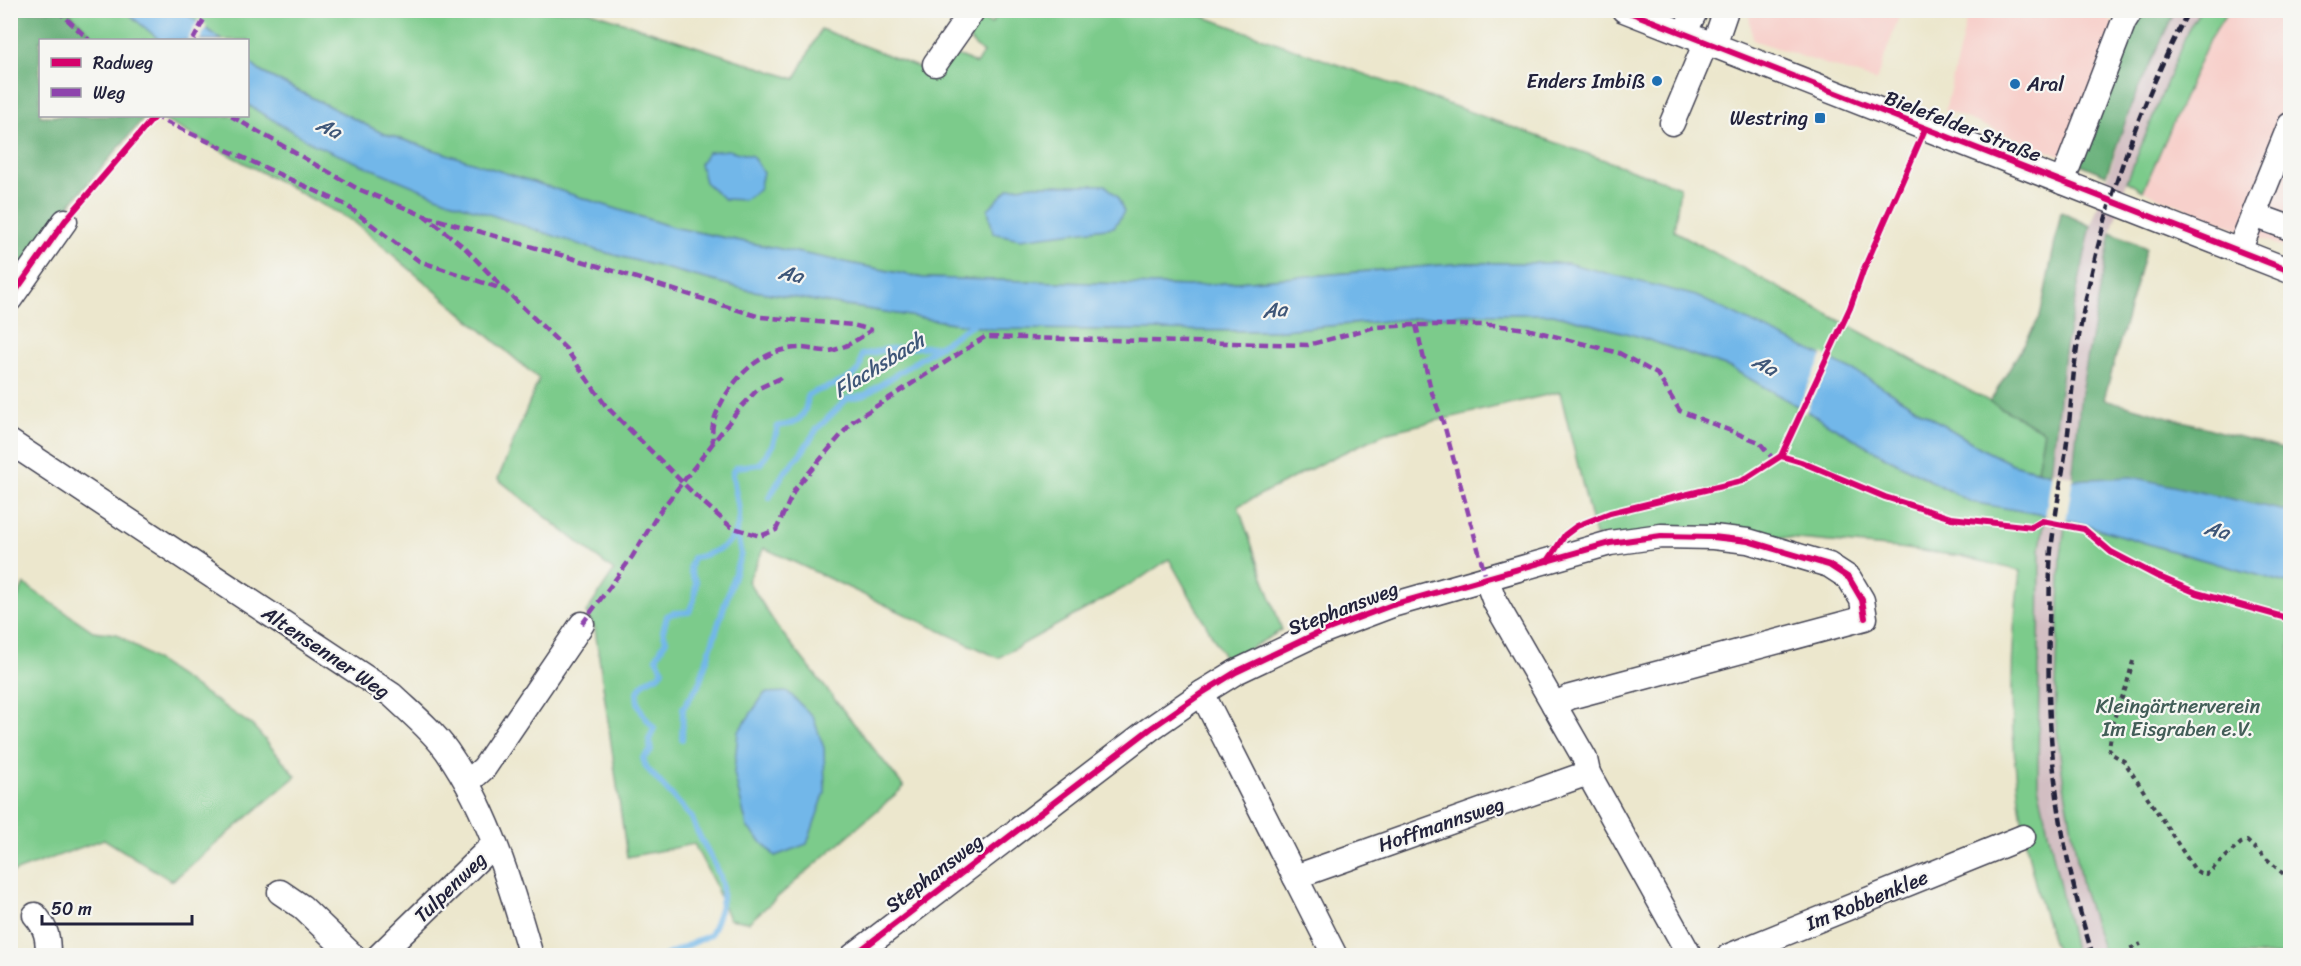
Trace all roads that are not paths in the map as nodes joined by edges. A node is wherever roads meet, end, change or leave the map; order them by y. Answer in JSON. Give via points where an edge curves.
{"nodes":[{"id":1,"x":973,"y":10,"type":"edge"},
{"id":2,"x":1624,"y":10,"type":"edge"},
{"id":3,"x":1696,"y":10,"type":"edge"},
{"id":4,"x":1726,"y":10,"type":"edge"},
{"id":5,"x":2131,"y":10,"type":"edge"},
{"id":6,"x":1701,"y":40,"type":"junction"},
{"id":7,"x":935,"y":63,"type":"dead end"},
{"id":8,"x":1672,"y":123,"type":"dead end"},
{"id":9,"x":2290,"y":125,"type":"edge"},
{"id":10,"x":2062,"y":182,"type":"junction"},
{"id":11,"x":2254,"y":215,"type":"junction"},
{"id":12,"x":65,"y":221,"type":"dead end"},
{"id":13,"x":2290,"y":228,"type":"edge"},
{"id":14,"x":2239,"y":251,"type":"junction"},
{"id":15,"x":2290,"y":271,"type":"edge"},
{"id":16,"x":10,"y":298,"type":"edge"},
{"id":17,"x":10,"y":442,"type":"edge"},
{"id":18,"x":1486,"y":578,"type":"junction"},
{"id":19,"x":582,"y":624,"type":"dead end"},
{"id":20,"x":1202,"y":693,"type":"junction"},
{"id":21,"x":1554,"y":705,"type":"junction"},
{"id":22,"x":1588,"y":773,"type":"junction"},
{"id":23,"x":468,"y":783,"type":"junction"},
{"id":24,"x":2023,"y":837,"type":"dead end"},
{"id":25,"x":494,"y":844,"type":"junction"},
{"id":26,"x":1295,"y":877,"type":"junction"},
{"id":27,"x":280,"y":892,"type":"dead end"},
{"id":28,"x":35,"y":915,"type":"dead end"},
{"id":29,"x":48,"y":956,"type":"edge"},
{"id":30,"x":353,"y":956,"type":"edge"},
{"id":31,"x":379,"y":956,"type":"edge"},
{"id":32,"x":531,"y":956,"type":"edge"},
{"id":33,"x":853,"y":956,"type":"edge"},
{"id":34,"x":1335,"y":956,"type":"edge"},
{"id":35,"x":1690,"y":956,"type":"edge"},
{"id":36,"x":1729,"y":956,"type":"edge"}],
"edges":[{"from":1,"to":7,"type":"street"},
{"from":2,"to":6,"type":"street","name":"Bielefelder Straße"},
{"from":3,"to":6,"type":"street"},
{"from":4,"to":6,"type":"street"},
{"from":5,"to":10,"type":"street"},
{"from":6,"to":8,"type":"street"},
{"from":6,"to":10,"type":"street","name":"Bielefelder Straße"},
{"from":9,"to":11,"type":"street"},
{"from":10,"to":14,"type":"street","name":"Bielefelder Straße"},
{"from":11,"to":13,"type":"street"},
{"from":11,"to":14,"type":"street"},
{"from":12,"to":16,"type":"street"},
{"from":14,"to":15,"type":"street","name":"Bielefelder Straße"},
{"from":17,"to":23,"type":"street","name":"Altensenner Weg","via":[[392,696],[446,749]]},
{"from":18,"to":20,"type":"street","name":"Stephansweg","via":[[1392,604],[1318,633],[1236,672]]},
{"from":18,"to":21,"type":"street","via":[[1495,602]]},
{"from":18,"to":21,"type":"street","name":"Stephansweg","via":[[1610,543],[1661,536],[1713,537],[1748,541],[1829,565],[1849,578],[1862,600],[1865,618],[1570,697]]},
{"from":19,"to":23,"type":"street","via":[[484,768]]},
{"from":20,"to":26,"type":"street"},
{"from":20,"to":33,"type":"street","name":"Stephansweg"},
{"from":21,"to":22,"type":"street","via":[[1585,759]]},
{"from":22,"to":26,"type":"street","name":"Hoffmannsweg"},
{"from":22,"to":35,"type":"street"},
{"from":23,"to":25,"type":"street","name":"Altensenner Weg"},
{"from":24,"to":36,"type":"street","name":"Im Robbenklee"},
{"from":25,"to":31,"type":"street","name":"Tulpenweg"},
{"from":25,"to":32,"type":"street","name":"Altensenner Weg"},
{"from":26,"to":34,"type":"street"},
{"from":27,"to":30,"type":"street","via":[[302,907]]},
{"from":28,"to":29,"type":"street","via":[[48,936]]}]}
